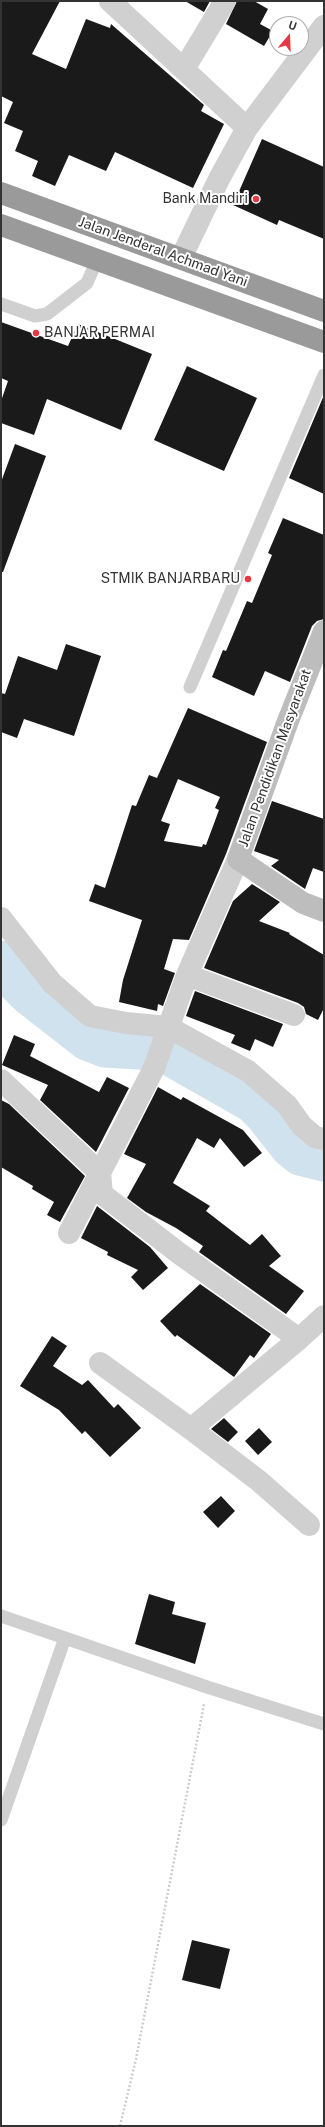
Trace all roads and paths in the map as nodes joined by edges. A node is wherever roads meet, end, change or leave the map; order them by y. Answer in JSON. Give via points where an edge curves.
{"nodes":[{"id":1,"x":110,"y":1,"type":"edge"},
{"id":2,"x":225,"y":1,"type":"edge"},
{"id":3,"x":324,"y":26,"type":"edge"},
{"id":4,"x":184,"y":70,"type":"junction"},
{"id":5,"x":247,"y":128,"type":"junction"},
{"id":6,"x":1,"y":193,"type":"edge"},
{"id":7,"x":1,"y":225,"type":"edge"},
{"id":8,"x":181,"y":258,"type":"junction"},
{"id":9,"x":97,"y":260,"type":"junction"},
{"id":10,"x":1,"y":304,"type":"edge"},
{"id":11,"x":324,"y":311,"type":"edge"},
{"id":12,"x":324,"y":342,"type":"edge"},
{"id":13,"x":324,"y":374,"type":"edge"},
{"id":14,"x":324,"y":631,"type":"edge"},
{"id":15,"x":190,"y":687,"type":"dead end"},
{"id":16,"x":238,"y":859,"type":"junction"},
{"id":17,"x":324,"y":911,"type":"edge"},
{"id":18,"x":1,"y":918,"type":"edge"},
{"id":19,"x":187,"y":975,"type":"junction"},
{"id":20,"x":294,"y":1015,"type":"dead end"},
{"id":21,"x":167,"y":1029,"type":"junction"},
{"id":22,"x":1,"y":1080,"type":"edge"},
{"id":23,"x":324,"y":1139,"type":"edge"},
{"id":24,"x":100,"y":1173,"type":"junction"},
{"id":25,"x":69,"y":1233,"type":"dead end"},
{"id":26,"x":324,"y":1316,"type":"edge"},
{"id":27,"x":299,"y":1339,"type":"junction"},
{"id":28,"x":100,"y":1363,"type":"dead end"},
{"id":29,"x":191,"y":1429,"type":"junction"},
{"id":30,"x":309,"y":1525,"type":"dead end"},
{"id":31,"x":1,"y":1616,"type":"edge"},
{"id":32,"x":65,"y":1638,"type":"junction"},
{"id":33,"x":207,"y":1687,"type":"junction"},
{"id":34,"x":324,"y":1724,"type":"edge"},
{"id":35,"x":1,"y":1820,"type":"edge"},
{"id":36,"x":120,"y":2126,"type":"edge"}],
"edges":[{"from":1,"to":4,"type":"street"},
{"from":2,"to":4,"type":"street"},
{"from":3,"to":5,"type":"street"},
{"from":4,"to":5,"type":"street"},
{"from":5,"to":8,"type":"street"},
{"from":6,"to":8,"type":"highway","name":"Jalan Jenderal Achmad Yani"},
{"from":7,"to":9,"type":"highway"},
{"from":8,"to":11,"type":"highway","name":"Jalan Jenderal Achmad Yani"},
{"from":9,"to":10,"type":"lane","via":[[88,283],[46,314],[35,316]]},
{"from":9,"to":12,"type":"highway"},
{"from":13,"to":15,"type":"lane"},
{"from":14,"to":16,"type":"street","name":"Jalan Pendidikan Masyarakat"},
{"from":16,"to":17,"type":"street","name":"Jalan Pendidikan Masyarakat","via":[[303,903]]},
{"from":16,"to":19,"type":"street"},
{"from":18,"to":21,"type":"street","via":[[52,983],[90,1016]]},
{"from":19,"to":20,"type":"street"},
{"from":19,"to":21,"type":"street"},
{"from":21,"to":23,"type":"street","via":[[248,1071],[287,1105],[302,1126],[315,1137]]},
{"from":21,"to":24,"type":"street","via":[[154,1068]]},
{"from":22,"to":24,"type":"street"},
{"from":24,"to":25,"type":"street"},
{"from":24,"to":27,"type":"street","via":[[102,1194],[180,1254]]},
{"from":26,"to":27,"type":"street"},
{"from":27,"to":29,"type":"street"},
{"from":28,"to":29,"type":"street"},
{"from":29,"to":30,"type":"street","via":[[259,1481]]},
{"from":31,"to":32,"type":"lane"},
{"from":32,"to":33,"type":"lane"},
{"from":32,"to":35,"type":"lane"},
{"from":33,"to":34,"type":"lane"},
{"from":33,"to":36,"type":"path","via":[[136,2058]]}]}
